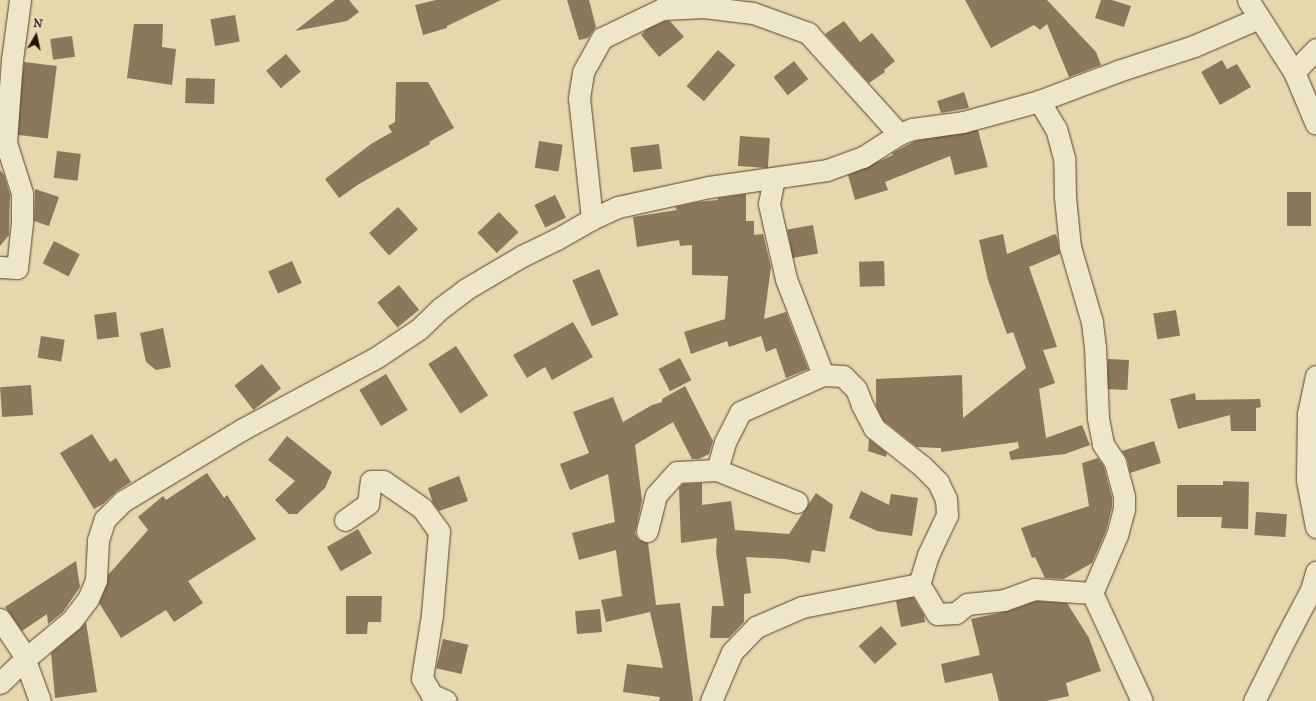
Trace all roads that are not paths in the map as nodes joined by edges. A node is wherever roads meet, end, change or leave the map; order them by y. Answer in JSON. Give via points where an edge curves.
{"nodes":[{"id":1,"x":20,"y":0,"type":"edge"},
{"id":2,"x":1248,"y":0,"type":"edge"},
{"id":3,"x":660,"y":4,"type":"edge"},
{"id":4,"x":1259,"y":18,"type":"junction"},
{"id":5,"x":1316,"y":50,"type":"edge"},
{"id":6,"x":1294,"y":72,"type":"junction"},
{"id":7,"x":1039,"y":101,"type":"junction"},
{"id":8,"x":1316,"y":124,"type":"edge"},
{"id":9,"x":899,"y":134,"type":"junction"},
{"id":10,"x":774,"y":178,"type":"junction"},
{"id":11,"x":592,"y":219,"type":"junction"},
{"id":12,"x":0,"y":268,"type":"edge"},
{"id":13,"x":823,"y":375,"type":"junction"},
{"id":14,"x":1316,"y":376,"type":"edge"},
{"id":15,"x":717,"y":470,"type":"junction"},
{"id":16,"x":797,"y":502,"type":"dead end"},
{"id":17,"x":345,"y":520,"type":"dead end"},
{"id":18,"x":1316,"y":526,"type":"edge"},
{"id":19,"x":647,"y":531,"type":"dead end"},
{"id":20,"x":1316,"y":572,"type":"edge"},
{"id":21,"x":919,"y":584,"type":"junction"},
{"id":22,"x":1092,"y":593,"type":"junction"},
{"id":23,"x":0,"y":619,"type":"edge"},
{"id":24,"x":25,"y":659,"type":"junction"},
{"id":25,"x":0,"y":683,"type":"edge"},
{"id":26,"x":40,"y":701,"type":"edge"},
{"id":27,"x":446,"y":701,"type":"edge"},
{"id":28,"x":711,"y":701,"type":"edge"},
{"id":29,"x":1142,"y":701,"type":"edge"},
{"id":30,"x":1254,"y":701,"type":"edge"}],
"edges":[{"from":1,"to":12,"type":"street","via":[[12,60],[6,142],[22,193],[22,223],[17,268]]},
{"from":2,"to":4,"type":"street"},
{"from":3,"to":9,"type":"street","via":[[704,6],[753,13],[808,33]]},
{"from":3,"to":11,"type":"street","via":[[602,38],[583,72],[579,98]]},
{"from":4,"to":6,"type":"street"},
{"from":4,"to":7,"type":"street","via":[[1194,46]]},
{"from":5,"to":6,"type":"street"},
{"from":6,"to":8,"type":"street"},
{"from":7,"to":9,"type":"street","via":[[964,122],[912,129]]},
{"from":7,"to":22,"type":"street","via":[[1056,129],[1064,158],[1070,247],[1092,322],[1102,444],[1115,462],[1124,496],[1124,509],[1117,535]]},
{"from":9,"to":10,"type":"street","via":[[863,157],[827,170]]},
{"from":10,"to":11,"type":"street","via":[[709,187],[618,207]]},
{"from":10,"to":13,"type":"street","via":[[769,204],[786,279]]},
{"from":11,"to":24,"type":"street","via":[[466,289],[419,329],[377,357],[241,430],[123,501],[105,519],[98,540],[96,580],[88,599],[72,620]]},
{"from":13,"to":15,"type":"street","via":[[740,412],[725,442]]},
{"from":13,"to":21,"type":"street","via":[[843,376],[856,389],[874,428],[922,466],[938,482],[946,499],[947,515],[928,555]]},
{"from":14,"to":18,"type":"street","via":[[1308,413],[1307,480]]},
{"from":15,"to":16,"type":"street"},
{"from":15,"to":19,"type":"street","via":[[677,472],[656,495]]},
{"from":17,"to":27,"type":"street","via":[[368,504],[371,481],[383,481],[422,508],[439,531],[432,615],[422,678],[432,696]]},
{"from":20,"to":30,"type":"street","via":[[1312,590]]},
{"from":21,"to":22,"type":"street","via":[[937,614],[956,613],[967,604],[1004,600],[1034,589]]},
{"from":21,"to":28,"type":"street","via":[[802,606],[756,627],[732,652]]},
{"from":22,"to":29,"type":"street"},
{"from":23,"to":24,"type":"street"},
{"from":24,"to":25,"type":"street"},
{"from":24,"to":26,"type":"street"}]}
